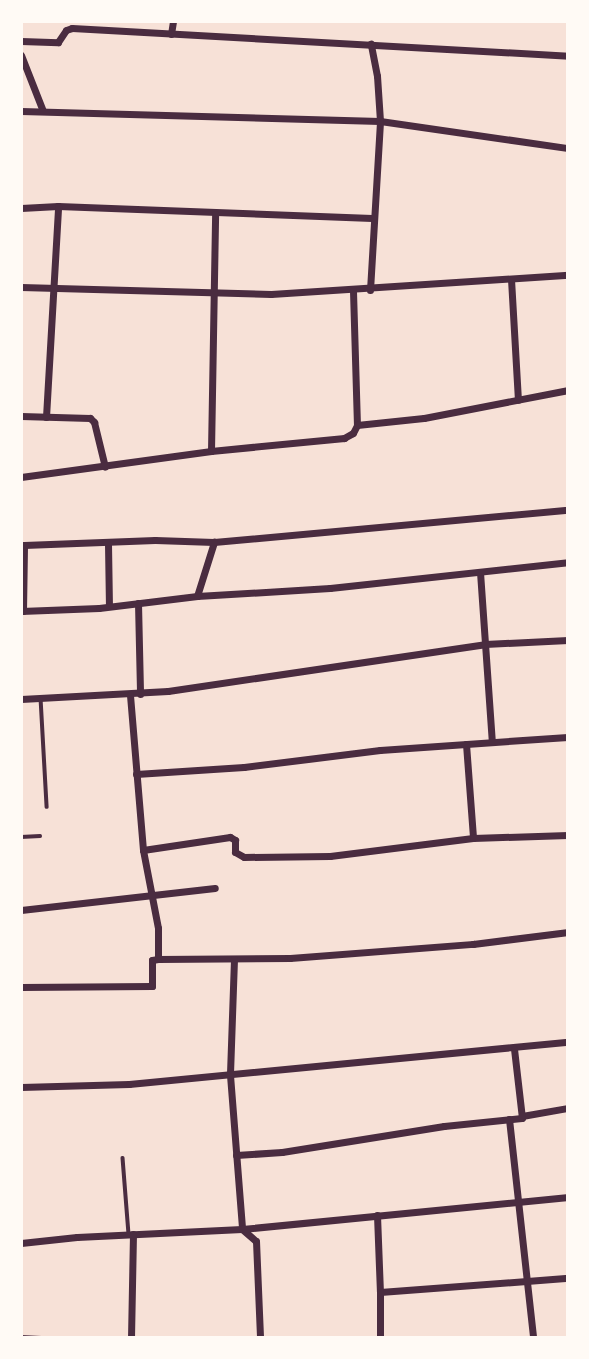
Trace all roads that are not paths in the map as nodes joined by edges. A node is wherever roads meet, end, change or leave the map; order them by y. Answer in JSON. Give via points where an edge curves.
{"nodes":[{"id":1,"x":173,"y":21,"type":"edge"},
{"id":2,"x":88,"y":25,"type":"edge"},
{"id":3,"x":171,"y":34,"type":"junction"},
{"id":4,"x":21,"y":41,"type":"edge"},
{"id":5,"x":371,"y":44,"type":"junction"},
{"id":6,"x":21,"y":55,"type":"edge"},
{"id":7,"x":568,"y":55,"type":"edge"},
{"id":8,"x":21,"y":111,"type":"edge"},
{"id":9,"x":43,"y":111,"type":"junction"},
{"id":10,"x":380,"y":121,"type":"junction"},
{"id":11,"x":568,"y":148,"type":"edge"},
{"id":12,"x":58,"y":206,"type":"junction"},
{"id":13,"x":21,"y":208,"type":"edge"},
{"id":14,"x":215,"y":214,"type":"junction"},
{"id":15,"x":372,"y":218,"type":"junction"},
{"id":16,"x":568,"y":275,"type":"edge"},
{"id":17,"x":511,"y":279,"type":"junction"},
{"id":18,"x":21,"y":287,"type":"edge"},
{"id":19,"x":54,"y":287,"type":"junction"},
{"id":20,"x":370,"y":290,"type":"junction"},
{"id":21,"x":353,"y":291,"type":"junction"},
{"id":22,"x":214,"y":294,"type":"junction"},
{"id":23,"x":568,"y":390,"type":"edge"},
{"id":24,"x":518,"y":400,"type":"junction"},
{"id":25,"x":21,"y":416,"type":"edge"},
{"id":26,"x":46,"y":417,"type":"junction"},
{"id":27,"x":357,"y":425,"type":"junction"},
{"id":28,"x":211,"y":451,"type":"junction"},
{"id":29,"x":105,"y":467,"type":"junction"},
{"id":30,"x":21,"y":477,"type":"edge"},
{"id":31,"x":568,"y":510,"type":"edge"},
{"id":32,"x":214,"y":542,"type":"junction"},
{"id":33,"x":108,"y":544,"type":"junction"},
{"id":34,"x":22,"y":545,"type":"edge"},
{"id":35,"x":568,"y":562,"type":"edge"},
{"id":36,"x":481,"y":572,"type":"junction"},
{"id":37,"x":197,"y":596,"type":"junction"},
{"id":38,"x":138,"y":603,"type":"junction"},
{"id":39,"x":109,"y":606,"type":"junction"},
{"id":40,"x":22,"y":611,"type":"edge"},
{"id":41,"x":568,"y":640,"type":"edge"},
{"id":42,"x":485,"y":644,"type":"junction"},
{"id":43,"x":140,"y":694,"type":"junction"},
{"id":44,"x":130,"y":695,"type":"junction"},
{"id":45,"x":41,"y":698,"type":"junction"},
{"id":46,"x":21,"y":699,"type":"edge"},
{"id":47,"x":568,"y":737,"type":"edge"},
{"id":48,"x":492,"y":742,"type":"junction"},
{"id":49,"x":466,"y":744,"type":"junction"},
{"id":50,"x":136,"y":774,"type":"junction"},
{"id":51,"x":47,"y":807,"type":"dead end"},
{"id":52,"x":568,"y":835,"type":"edge"},
{"id":53,"x":40,"y":836,"type":"dead end"},
{"id":54,"x":21,"y":837,"type":"edge"},
{"id":55,"x":473,"y":838,"type":"junction"},
{"id":56,"x":143,"y":850,"type":"junction"},
{"id":57,"x":215,"y":888,"type":"dead end"},
{"id":58,"x":151,"y":895,"type":"junction"},
{"id":59,"x":21,"y":910,"type":"edge"},
{"id":60,"x":568,"y":932,"type":"edge"},
{"id":61,"x":158,"y":959,"type":"junction"},
{"id":62,"x":234,"y":959,"type":"junction"},
{"id":63,"x":21,"y":987,"type":"edge"},
{"id":64,"x":568,"y":1042,"type":"edge"},
{"id":65,"x":514,"y":1049,"type":"junction"},
{"id":66,"x":230,"y":1075,"type":"junction"},
{"id":67,"x":21,"y":1087,"type":"edge"},
{"id":68,"x":568,"y":1108,"type":"edge"},
{"id":69,"x":522,"y":1116,"type":"junction"},
{"id":70,"x":509,"y":1119,"type":"junction"},
{"id":71,"x":236,"y":1155,"type":"junction"},
{"id":72,"x":123,"y":1157,"type":"dead end"},
{"id":73,"x":568,"y":1197,"type":"edge"},
{"id":74,"x":516,"y":1202,"type":"junction"},
{"id":75,"x":377,"y":1215,"type":"junction"},
{"id":76,"x":242,"y":1229,"type":"junction"},
{"id":77,"x":131,"y":1234,"type":"junction"},
{"id":78,"x":21,"y":1243,"type":"edge"},
{"id":79,"x":568,"y":1278,"type":"edge"},
{"id":80,"x":525,"y":1282,"type":"junction"},
{"id":81,"x":380,"y":1292,"type":"junction"},
{"id":82,"x":21,"y":1337,"type":"edge"},
{"id":83,"x":41,"y":1338,"type":"edge"},
{"id":84,"x":131,"y":1338,"type":"edge"},
{"id":85,"x":260,"y":1338,"type":"edge"},
{"id":86,"x":380,"y":1338,"type":"edge"},
{"id":87,"x":533,"y":1338,"type":"edge"}],
"edges":[{"from":1,"to":3,"type":"street"},
{"from":2,"to":3,"type":"street"},
{"from":2,"to":4,"type":"street","via":[[66,30],[58,42]]},
{"from":3,"to":5,"type":"street"},
{"from":5,"to":7,"type":"street"},
{"from":5,"to":10,"type":"street"},
{"from":6,"to":9,"type":"street"},
{"from":8,"to":9,"type":"street"},
{"from":9,"to":10,"type":"street"},
{"from":10,"to":11,"type":"street"},
{"from":10,"to":15,"type":"street"},
{"from":12,"to":13,"type":"street"},
{"from":12,"to":14,"type":"street"},
{"from":12,"to":19,"type":"street"},
{"from":14,"to":15,"type":"street"},
{"from":14,"to":22,"type":"street"},
{"from":15,"to":20,"type":"street"},
{"from":16,"to":17,"type":"street"},
{"from":17,"to":20,"type":"street"},
{"from":17,"to":24,"type":"street"},
{"from":18,"to":19,"type":"street"},
{"from":19,"to":22,"type":"street"},
{"from":19,"to":26,"type":"street"},
{"from":20,"to":21,"type":"street"},
{"from":21,"to":22,"type":"street"},
{"from":21,"to":27,"type":"street"},
{"from":22,"to":28,"type":"street"},
{"from":23,"to":24,"type":"street"},
{"from":24,"to":27,"type":"street"},
{"from":25,"to":26,"type":"street"},
{"from":26,"to":29,"type":"street","via":[[90,418]]},
{"from":27,"to":28,"type":"street","via":[[344,438]]},
{"from":28,"to":29,"type":"street"},
{"from":29,"to":30,"type":"street"},
{"from":31,"to":32,"type":"street"},
{"from":32,"to":33,"type":"street"},
{"from":32,"to":37,"type":"street"},
{"from":33,"to":34,"type":"street"},
{"from":33,"to":39,"type":"street"},
{"from":34,"to":40,"type":"street"},
{"from":35,"to":36,"type":"street"},
{"from":36,"to":37,"type":"street"},
{"from":36,"to":42,"type":"street"},
{"from":37,"to":38,"type":"street"},
{"from":38,"to":39,"type":"street"},
{"from":38,"to":43,"type":"street"},
{"from":39,"to":40,"type":"street"},
{"from":41,"to":42,"type":"street"},
{"from":42,"to":43,"type":"street"},
{"from":42,"to":48,"type":"street"},
{"from":43,"to":44,"type":"street"},
{"from":44,"to":45,"type":"street"},
{"from":44,"to":50,"type":"street"},
{"from":45,"to":46,"type":"street"},
{"from":45,"to":51,"type":"lane"},
{"from":47,"to":48,"type":"street"},
{"from":48,"to":49,"type":"street"},
{"from":49,"to":50,"type":"street"},
{"from":49,"to":55,"type":"street"},
{"from":50,"to":56,"type":"street"},
{"from":52,"to":55,"type":"street"},
{"from":53,"to":54,"type":"lane"},
{"from":55,"to":56,"type":"street","via":[[330,856],[244,857],[235,852],[235,840],[230,837]]},
{"from":56,"to":58,"type":"street"},
{"from":57,"to":58,"type":"street"},
{"from":58,"to":59,"type":"street"},
{"from":58,"to":61,"type":"street"},
{"from":60,"to":62,"type":"street","via":[[443,946]]},
{"from":61,"to":62,"type":"street"},
{"from":61,"to":63,"type":"street","via":[[152,960],[152,986]]},
{"from":62,"to":66,"type":"street"},
{"from":64,"to":65,"type":"street"},
{"from":65,"to":66,"type":"street"},
{"from":65,"to":69,"type":"street"},
{"from":66,"to":67,"type":"street"},
{"from":66,"to":71,"type":"street"},
{"from":68,"to":69,"type":"street"},
{"from":69,"to":70,"type":"street"},
{"from":70,"to":71,"type":"street"},
{"from":70,"to":74,"type":"street"},
{"from":71,"to":76,"type":"street"},
{"from":72,"to":77,"type":"lane"},
{"from":73,"to":74,"type":"street"},
{"from":74,"to":75,"type":"street"},
{"from":74,"to":80,"type":"street"},
{"from":75,"to":76,"type":"street"},
{"from":75,"to":81,"type":"street"},
{"from":76,"to":77,"type":"street"},
{"from":76,"to":85,"type":"street","via":[[256,1241]]},
{"from":77,"to":78,"type":"street"},
{"from":77,"to":84,"type":"street"},
{"from":79,"to":80,"type":"street"},
{"from":80,"to":81,"type":"street"},
{"from":80,"to":87,"type":"street"},
{"from":81,"to":86,"type":"street"},
{"from":82,"to":83,"type":"lane"}]}
